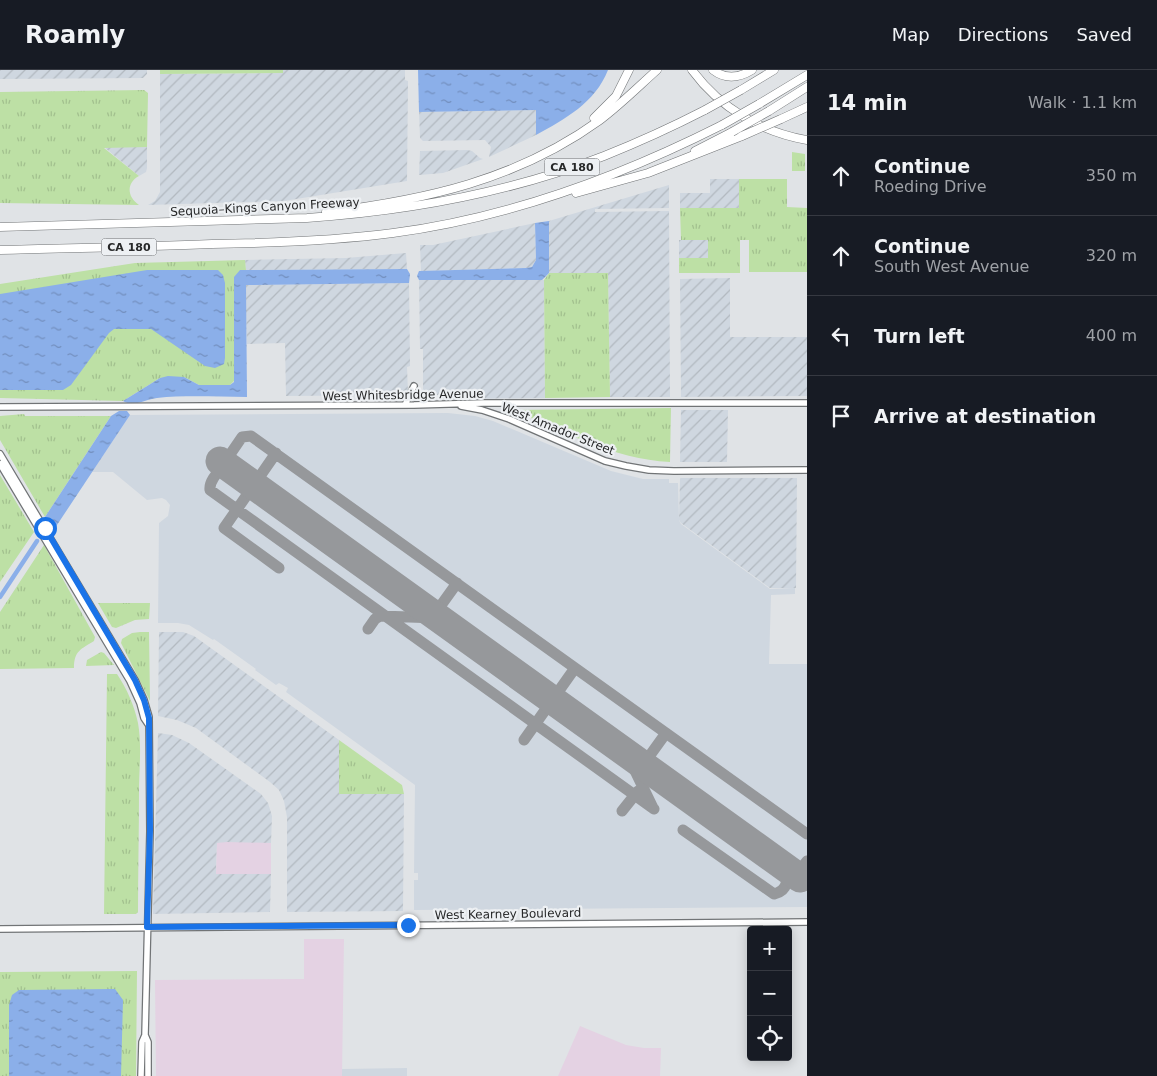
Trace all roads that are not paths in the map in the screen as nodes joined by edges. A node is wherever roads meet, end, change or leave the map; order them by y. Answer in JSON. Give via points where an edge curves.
{"nodes":[{"id":1,"x":629,"y":70,"type":"edge"},
{"id":2,"x":657,"y":70,"type":"edge"},
{"id":3,"x":692,"y":70,"type":"edge"},
{"id":4,"x":713,"y":70,"type":"edge"},
{"id":5,"x":752,"y":70,"type":"edge"},
{"id":6,"x":774,"y":70,"type":"edge"},
{"id":7,"x":807,"y":75,"type":"edge"},
{"id":8,"x":807,"y":87,"type":"edge"},
{"id":9,"x":807,"y":107,"type":"edge"},
{"id":10,"x":807,"y":140,"type":"edge"},
{"id":11,"x":648,"y":172,"type":"junction"},
{"id":12,"x":497,"y":176,"type":"junction"},
{"id":13,"x":395,"y":206,"type":"junction"},
{"id":14,"x":504,"y":210,"type":"junction"},
{"id":15,"x":0,"y":227,"type":"edge"},
{"id":16,"x":0,"y":250,"type":"edge"},
{"id":17,"x":414,"y":386,"type":"dead end"},
{"id":18,"x":807,"y":403,"type":"edge"},
{"id":19,"x":405,"y":405,"type":"junction"},
{"id":20,"x":451,"y":405,"type":"junction"},
{"id":21,"x":2,"y":408,"type":"edge"},
{"id":22,"x":0,"y":454,"type":"edge"},
{"id":23,"x":0,"y":464,"type":"edge"},
{"id":24,"x":807,"y":470,"type":"edge"},
{"id":25,"x":148,"y":724,"type":"junction"},
{"id":26,"x":807,"y":922,"type":"edge"},
{"id":27,"x":147,"y":927,"type":"junction"},
{"id":28,"x":0,"y":929,"type":"edge"},
{"id":29,"x":145,"y":1035,"type":"junction"},
{"id":30,"x":141,"y":1076,"type":"edge"},
{"id":31,"x":148,"y":1076,"type":"edge"}],
"edges":[{"from":1,"to":12,"type":"highway","via":[[610,104],[584,127],[546,152]]},
{"from":2,"to":12,"type":"highway","via":[[587,129],[548,153]]},
{"from":3,"to":10,"type":"highway","via":[[735,112],[769,130]]},
{"from":4,"to":5,"type":"highway","via":[[734,77]]},
{"from":6,"to":13,"type":"highway","name":"Sequoia–Kings Canyon Freeway","number":"CA 180","bridge":true,"via":[[705,110],[568,169],[500,189],[431,204]]},
{"from":7,"to":14,"type":"highway","number":"CA 180","bridge":true,"via":[[722,125],[671,150],[608,177]]},
{"from":8,"to":11,"type":"highway","bridge":true,"via":[[732,132]]},
{"from":9,"to":11,"type":"highway","bridge":true},
{"from":11,"to":14,"type":"highway"},
{"from":12,"to":13,"type":"highway"},
{"from":13,"to":15,"type":"highway","name":"Sequoia–Kings Canyon Freeway","number":"CA 180","via":[[307,218]]},
{"from":14,"to":16,"type":"highway","number":"CA 180","via":[[394,233],[310,242]]},
{"from":17,"to":19,"type":"main road"},
{"from":18,"to":20,"type":"main road","name":"West Whitesbridge Avenue"},
{"from":19,"to":20,"type":"main road","name":"West Whitesbridge Avenue"},
{"from":19,"to":21,"type":"main road","name":"West Whitesbridge Avenue"},
{"from":20,"to":24,"type":"main road","name":"West Amador Street","via":[[482,410],[508,419],[605,461],[626,466],[674,471]]},
{"from":22,"to":25,"type":"main road","via":[[135,680],[147,708]]},
{"from":23,"to":25,"type":"main road","via":[[130,682]]},
{"from":25,"to":27,"type":"main road","via":[[150,830]]},
{"from":26,"to":27,"type":"main road","name":"West Kearney Boulevard"},
{"from":27,"to":28,"type":"main road","name":"West Kearney Boulevard"},
{"from":27,"to":29,"type":"main road"},
{"from":29,"to":30,"type":"main road"},
{"from":29,"to":31,"type":"main road"}]}
